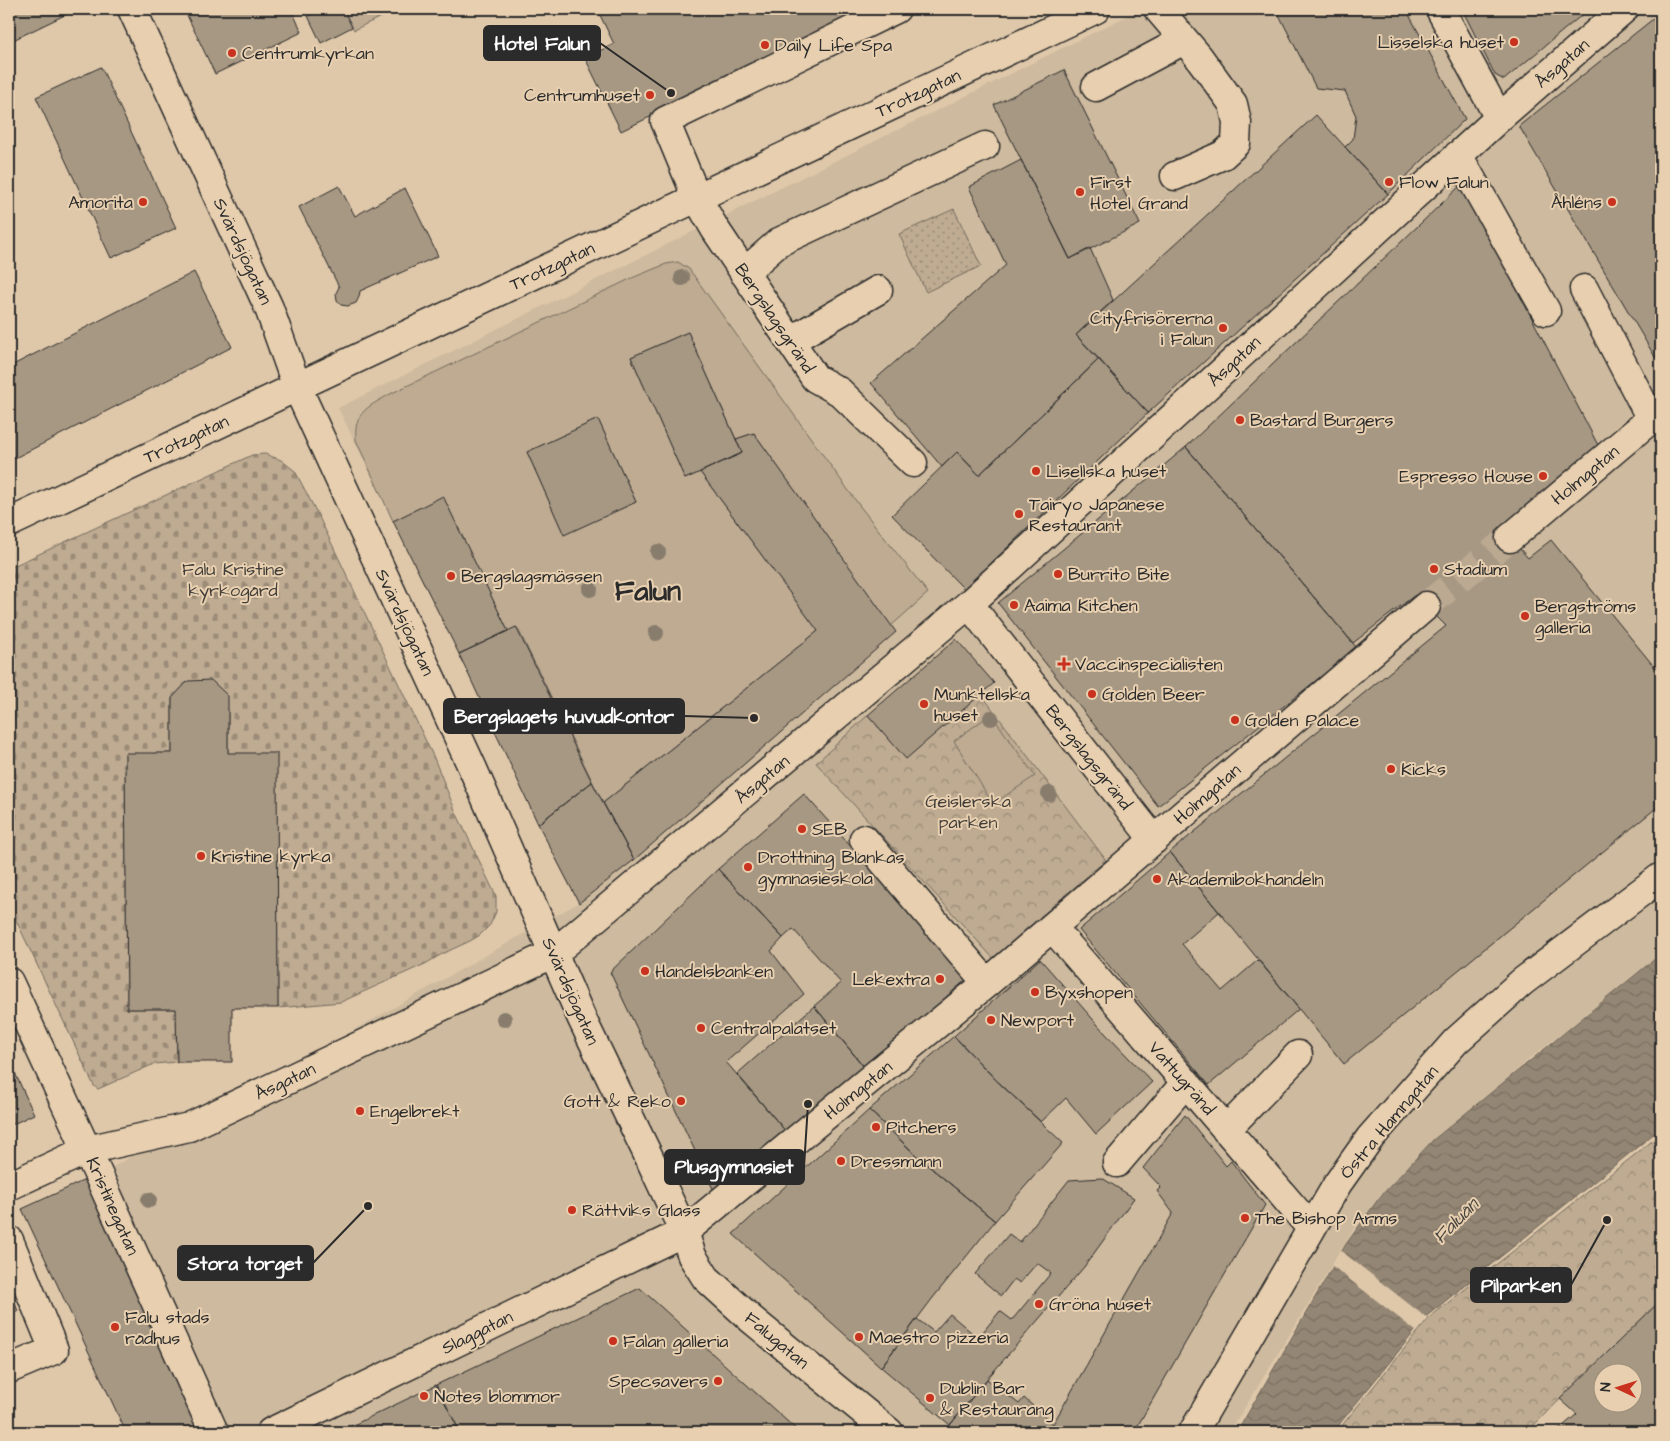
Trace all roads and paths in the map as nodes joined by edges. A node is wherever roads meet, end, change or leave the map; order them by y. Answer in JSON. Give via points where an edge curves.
{"nodes":[{"id":1,"x":132,"y":9,"type":"edge"},
{"id":2,"x":896,"y":9,"type":"edge"},
{"id":3,"x":1096,"y":9,"type":"edge"},
{"id":4,"x":1158,"y":9,"type":"edge"},
{"id":5,"x":1440,"y":9,"type":"edge"},
{"id":6,"x":1624,"y":9,"type":"edge"},
{"id":7,"x":1184,"y":40,"type":"junction"},
{"id":8,"x":1096,"y":87,"type":"dead end"},
{"id":9,"x":1499,"y":118,"type":"junction"},
{"id":10,"x":985,"y":146,"type":"dead end"},
{"id":11,"x":1458,"y":155,"type":"junction"},
{"id":12,"x":1175,"y":176,"type":"dead end"},
{"id":13,"x":697,"y":198,"type":"junction"},
{"id":14,"x":744,"y":273,"type":"junction"},
{"id":15,"x":1584,"y":289,"type":"dead end"},
{"id":16,"x":878,"y":290,"type":"dead end"},
{"id":17,"x":1546,"y":312,"type":"dead end"},
{"id":18,"x":790,"y":341,"type":"junction"},
{"id":19,"x":296,"y":387,"type":"junction"},
{"id":20,"x":1656,"y":418,"type":"edge"},
{"id":21,"x":913,"y":463,"type":"dead end"},
{"id":22,"x":9,"y":523,"type":"edge"},
{"id":23,"x":1510,"y":538,"type":"tunnel mouth"},
{"id":24,"x":969,"y":604,"type":"junction"},
{"id":25,"x":1426,"y":606,"type":"tunnel mouth"},
{"id":26,"x":1154,"y":840,"type":"junction"},
{"id":27,"x":1661,"y":877,"type":"edge"},
{"id":28,"x":1052,"y":927,"type":"junction"},
{"id":29,"x":554,"y":953,"type":"junction"},
{"id":30,"x":9,"y":982,"type":"edge"},
{"id":31,"x":987,"y":983,"type":"junction"},
{"id":32,"x":1298,"y":1055,"type":"dead end"},
{"id":33,"x":1177,"y":1073,"type":"junction"},
{"id":34,"x":1226,"y":1130,"type":"junction"},
{"id":35,"x":87,"y":1150,"type":"junction"},
{"id":36,"x":1117,"y":1163,"type":"dead end"},
{"id":37,"x":9,"y":1186,"type":"edge"},
{"id":38,"x":1311,"y":1228,"type":"junction"},
{"id":39,"x":684,"y":1232,"type":"junction"},
{"id":40,"x":9,"y":1240,"type":"edge"},
{"id":41,"x":9,"y":1369,"type":"edge"},
{"id":42,"x":214,"y":1432,"type":"edge"},
{"id":43,"x":271,"y":1432,"type":"edge"},
{"id":44,"x":889,"y":1432,"type":"edge"},
{"id":45,"x":1193,"y":1432,"type":"edge"}],
"edges":[{"from":1,"to":19,"type":"street","name":"Svärdsjögatan","via":[[269,308]]},
{"from":2,"to":13,"type":"street","name":"Bergslagsgränd","via":[[665,121]]},
{"from":3,"to":13,"type":"street","name":"Trotzgatan"},
{"from":4,"to":7,"type":"street"},
{"from":5,"to":9,"type":"street"},
{"from":6,"to":9,"type":"street","name":"Åsgatan"},
{"from":7,"to":8,"type":"street"},
{"from":7,"to":12,"type":"street","via":[[1233,104],[1237,122],[1236,144],[1222,155]]},
{"from":9,"to":11,"type":"street","name":"Åsgatan"},
{"from":9,"to":24,"type":"street","name":"Åsgatan"},
{"from":10,"to":14,"type":"street","via":[[779,242]]},
{"from":11,"to":17,"type":"street"},
{"from":11,"to":24,"type":"street","name":"Åsgatan"},
{"from":13,"to":14,"type":"street","name":"Bergslagsgränd"},
{"from":13,"to":19,"type":"street","name":"Trotzgatan"},
{"from":14,"to":18,"type":"street","name":"Bergslagsgränd"},
{"from":15,"to":20,"type":"street"},
{"from":16,"to":18,"type":"street"},
{"from":18,"to":21,"type":"street","name":"Bergslagsgränd","via":[[815,378],[840,392]]},
{"from":19,"to":22,"type":"street","name":"Trotzgatan"},
{"from":19,"to":29,"type":"street","name":"Svärdsjögatan","via":[[473,769]]},
{"from":20,"to":23,"type":"street","name":"Holmgatan"},
{"from":24,"to":26,"type":"street","name":"Bergslagsgränd"},
{"from":24,"to":29,"type":"street","name":"Åsgatan"},
{"from":25,"to":26,"type":"street","name":"Holmgatan"},
{"from":26,"to":28,"type":"street","name":"Holmgatan"},
{"from":27,"to":38,"type":"street","name":"Östra Hamngatan","via":[[1522,982],[1456,1041],[1370,1138]]},
{"from":28,"to":31,"type":"street","name":"Holmgatan"},
{"from":28,"to":33,"type":"street","name":"Vattugränd"},
{"from":29,"to":35,"type":"street","name":"Åsgatan","via":[[189,1127]]},
{"from":29,"to":39,"type":"street","name":"Svärdsjögatan"},
{"from":30,"to":35,"type":"street","name":"Kristinegatan"},
{"from":31,"to":31,"type":"street","via":[[945,934],[908,890],[902,882],[864,838],[929,915],[936,922]]},
{"from":31,"to":39,"type":"street","name":"Holmgatan"},
{"from":32,"to":34,"type":"street"},
{"from":33,"to":34,"type":"street","name":"Vattugränd"},
{"from":33,"to":36,"type":"street"},
{"from":34,"to":38,"type":"street","name":"Vattugränd"},
{"from":35,"to":37,"type":"street","name":"Åsgatan"},
{"from":35,"to":42,"type":"street","name":"Kristinegatan"},
{"from":38,"to":45,"type":"street","name":"Östra Hamngatan"},
{"from":39,"to":43,"type":"street","name":"Slaggatan"},
{"from":39,"to":44,"type":"street","name":"Falugatan","via":[[692,1256],[706,1278]]},
{"from":40,"to":41,"type":"street","via":[[54,1350]]}]}
